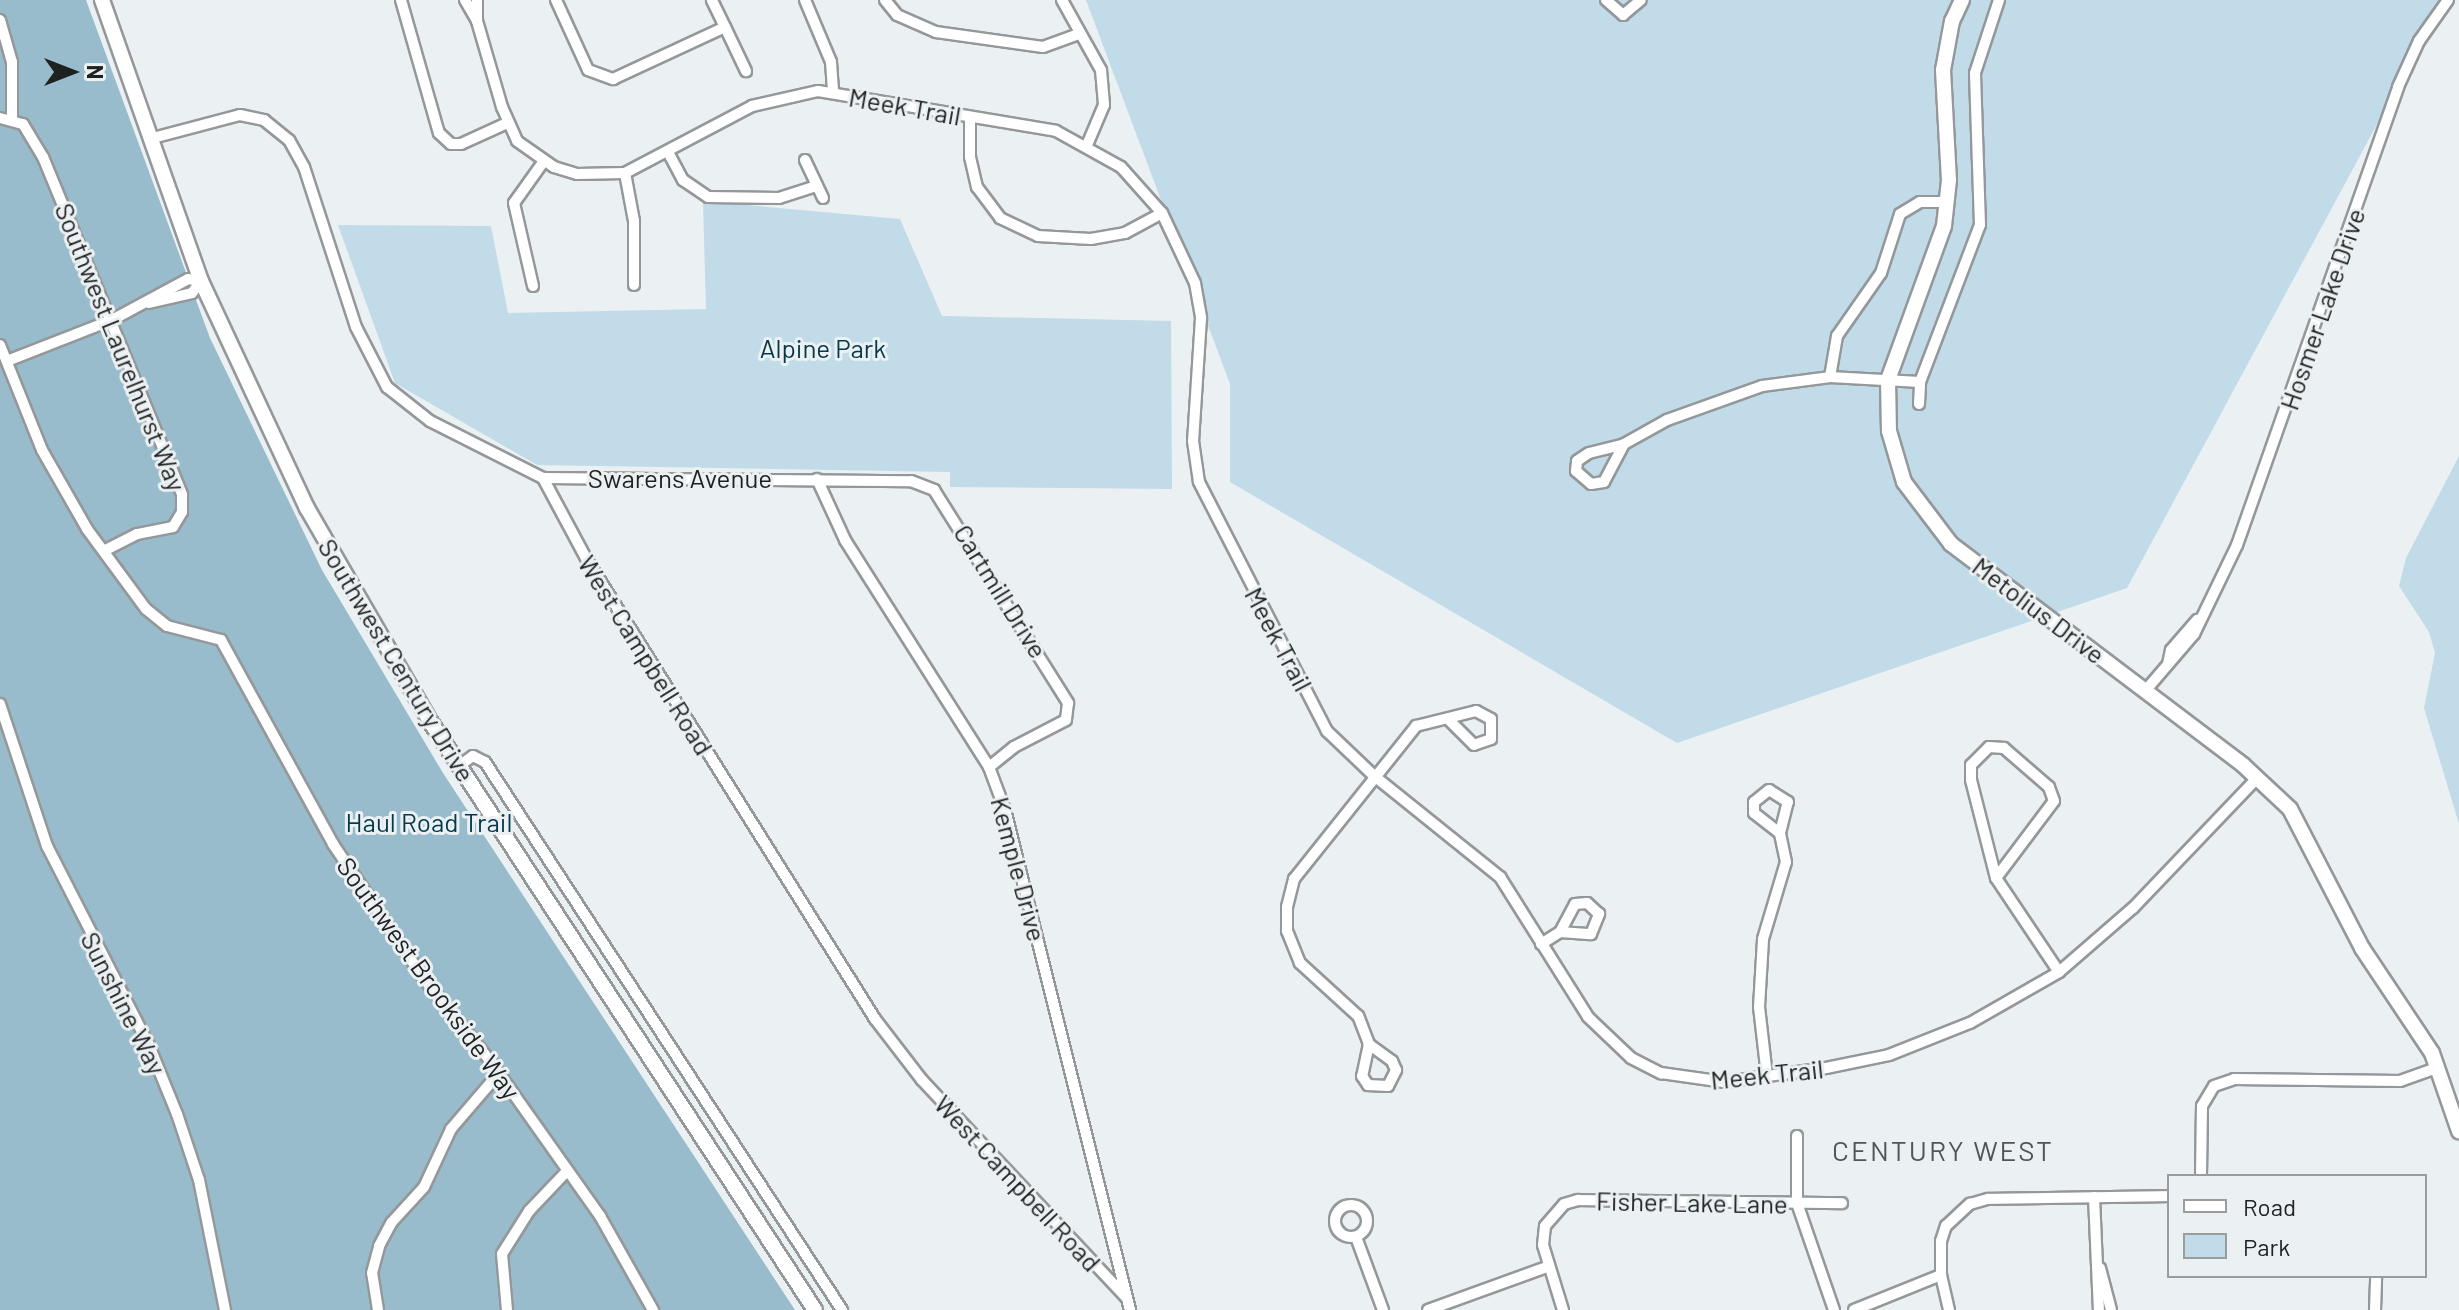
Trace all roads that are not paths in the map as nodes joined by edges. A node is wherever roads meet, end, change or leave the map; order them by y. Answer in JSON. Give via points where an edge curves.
{"nodes":[{"id":1,"x":102,"y":0,"type":"edge"},
{"id":2,"x":401,"y":0,"type":"edge"},
{"id":3,"x":465,"y":0,"type":"edge"},
{"id":4,"x":477,"y":0,"type":"edge"},
{"id":5,"x":556,"y":0,"type":"edge"},
{"id":6,"x":712,"y":0,"type":"edge"},
{"id":7,"x":805,"y":0,"type":"edge"},
{"id":8,"x":885,"y":0,"type":"edge"},
{"id":9,"x":1062,"y":0,"type":"edge"},
{"id":10,"x":1606,"y":0,"type":"edge"},
{"id":11,"x":1641,"y":0,"type":"edge"},
{"id":12,"x":1962,"y":0,"type":"edge"},
{"id":13,"x":1999,"y":0,"type":"edge"},
{"id":14,"x":2448,"y":0,"type":"edge"},
{"id":15,"x":0,"y":20,"type":"edge"},
{"id":16,"x":477,"y":21,"type":"junction"},
{"id":17,"x":725,"y":27,"type":"junction"},
{"id":18,"x":1079,"y":34,"type":"junction"},
{"id":19,"x":746,"y":71,"type":"dead end"},
{"id":20,"x":833,"y":93,"type":"junction"},
{"id":21,"x":6,"y":118,"type":"edge"},
{"id":22,"x":970,"y":119,"type":"junction"},
{"id":23,"x":507,"y":123,"type":"junction"},
{"id":24,"x":149,"y":139,"type":"junction"},
{"id":25,"x":1087,"y":145,"type":"junction"},
{"id":26,"x":668,"y":152,"type":"junction"},
{"id":27,"x":805,"y":160,"type":"dead end"},
{"id":28,"x":544,"y":161,"type":"junction"},
{"id":29,"x":625,"y":173,"type":"junction"},
{"id":30,"x":817,"y":186,"type":"junction"},
{"id":31,"x":823,"y":198,"type":"dead end"},
{"id":32,"x":1947,"y":202,"type":"junction"},
{"id":33,"x":1162,"y":213,"type":"junction"},
{"id":34,"x":201,"y":281,"type":"junction"},
{"id":35,"x":634,"y":285,"type":"dead end"},
{"id":36,"x":533,"y":286,"type":"dead end"},
{"id":37,"x":112,"y":320,"type":"junction"},
{"id":38,"x":0,"y":345,"type":"edge"},
{"id":39,"x":7,"y":361,"type":"junction"},
{"id":40,"x":1830,"y":377,"type":"junction"},
{"id":41,"x":1888,"y":380,"type":"junction"},
{"id":42,"x":1920,"y":382,"type":"junction"},
{"id":43,"x":1919,"y":404,"type":"dead end"},
{"id":44,"x":1624,"y":444,"type":"junction"},
{"id":45,"x":543,"y":478,"type":"junction"},
{"id":46,"x":817,"y":479,"type":"junction"},
{"id":47,"x":104,"y":551,"type":"junction"},
{"id":48,"x":2146,"y":690,"type":"junction"},
{"id":49,"x":0,"y":704,"type":"edge"},
{"id":50,"x":1450,"y":721,"type":"dead end"},
{"id":51,"x":459,"y":766,"type":"junction"},
{"id":52,"x":989,"y":767,"type":"junction"},
{"id":53,"x":1373,"y":775,"type":"junction"},
{"id":54,"x":2258,"y":777,"type":"junction"},
{"id":55,"x":1780,"y":833,"type":"dead end"},
{"id":56,"x":1996,"y":878,"type":"junction"},
{"id":57,"x":1560,"y":932,"type":"dead end"},
{"id":58,"x":1541,"y":944,"type":"junction"},
{"id":59,"x":2059,"y":972,"type":"junction"},
{"id":60,"x":1369,"y":1044,"type":"dead end"},
{"id":61,"x":2439,"y":1067,"type":"junction"},
{"id":62,"x":499,"y":1073,"type":"junction"},
{"id":63,"x":1767,"y":1076,"type":"junction"},
{"id":64,"x":2459,"y":1131,"type":"edge"},
{"id":65,"x":1797,"y":1136,"type":"dead end"},
{"id":66,"x":566,"y":1172,"type":"junction"},
{"id":67,"x":2201,"y":1174,"type":"edge"},
{"id":68,"x":2167,"y":1196,"type":"edge"},
{"id":69,"x":2094,"y":1197,"type":"junction"},
{"id":70,"x":1797,"y":1203,"type":"junction"},
{"id":71,"x":1842,"y":1203,"type":"dead end"},
{"id":72,"x":1356,"y":1237,"type":"dead end"},
{"id":73,"x":2099,"y":1266,"type":"junction"},
{"id":74,"x":1547,"y":1267,"type":"junction"},
{"id":75,"x":1941,"y":1275,"type":"junction"},
{"id":76,"x":2376,"y":1278,"type":"edge"},
{"id":77,"x":1127,"y":1298,"type":"junction"},
{"id":78,"x":225,"y":1310,"type":"edge"},
{"id":79,"x":378,"y":1310,"type":"edge"},
{"id":80,"x":507,"y":1310,"type":"edge"},
{"id":81,"x":653,"y":1310,"type":"edge"},
{"id":82,"x":815,"y":1310,"type":"edge"},
{"id":83,"x":842,"y":1310,"type":"edge"},
{"id":84,"x":1130,"y":1310,"type":"edge"},
{"id":85,"x":1383,"y":1310,"type":"edge"},
{"id":86,"x":1428,"y":1310,"type":"edge"},
{"id":87,"x":1563,"y":1310,"type":"edge"},
{"id":88,"x":1834,"y":1310,"type":"edge"},
{"id":89,"x":1854,"y":1310,"type":"edge"},
{"id":90,"x":1949,"y":1310,"type":"edge"},
{"id":91,"x":2099,"y":1310,"type":"edge"},
{"id":92,"x":2111,"y":1310,"type":"edge"},
{"id":93,"x":2375,"y":1310,"type":"edge"}],
"edges":[{"from":1,"to":24,"type":"main road","name":"Southwest Century Drive"},
{"from":2,"to":23,"type":"street","via":[[439,133],[451,144],[461,144]]},
{"from":3,"to":16,"type":"street","name":"Meek Trail"},
{"from":4,"to":16,"type":"street","name":"Meek Trail"},
{"from":5,"to":17,"type":"street","via":[[588,70],[597,77],[625,74]]},
{"from":6,"to":17,"type":"street"},
{"from":7,"to":20,"type":"street","via":[[831,62]]},
{"from":8,"to":18,"type":"street","via":[[897,15],[936,32],[1043,47]]},
{"from":9,"to":18,"type":"street"},
{"from":10,"to":11,"type":"street","via":[[1623,15]]},
{"from":12,"to":32,"type":"main road","name":"Metolius Drive","via":[[1952,21],[1943,70]]},
{"from":13,"to":42,"type":"street","via":[[1975,73],[1980,225]]},
{"from":14,"to":48,"type":"street","name":"Hosmer Lake Drive","via":[[2419,41],[2398,87],[2254,504],[2197,620]]},
{"from":15,"to":21,"type":"street","via":[[12,62]]},
{"from":16,"to":23,"type":"street","name":"Meek Trail"},
{"from":17,"to":19,"type":"street"},
{"from":18,"to":25,"type":"street","via":[[1101,70],[1104,89],[1104,105]]},
{"from":20,"to":22,"type":"street","name":"Meek Trail"},
{"from":20,"to":26,"type":"street","name":"Meek Trail","via":[[790,95],[752,106]]},
{"from":21,"to":37,"type":"street","name":"Southwest Laurelhurst Way","via":[[30,133],[43,157]]},
{"from":22,"to":25,"type":"street","name":"Meek Trail","via":[[1015,122]]},
{"from":22,"to":33,"type":"street","via":[[977,187],[1000,218],[1038,236],[1091,239],[1125,233]]},
{"from":23,"to":28,"type":"street","name":"Meek Trail","via":[[517,141]]},
{"from":24,"to":34,"type":"main road","name":"Southwest Century Drive"},
{"from":24,"to":45,"type":"street","via":[[214,117],[240,115],[277,127],[304,167],[356,327],[387,387],[430,421]]},
{"from":25,"to":33,"type":"street","name":"Meek Trail","via":[[1121,167]]},
{"from":26,"to":29,"type":"street","name":"Meek Trail"},
{"from":26,"to":30,"type":"street","via":[[683,180],[708,197],[779,198]]},
{"from":27,"to":30,"type":"street"},
{"from":28,"to":29,"type":"street","name":"Meek Trail","via":[[577,174]]},
{"from":28,"to":36,"type":"street","via":[[514,203]]},
{"from":29,"to":35,"type":"street","via":[[634,221]]},
{"from":30,"to":31,"type":"street"},
{"from":32,"to":40,"type":"street","via":[[1920,202],[1900,214],[1881,273],[1837,336]]},
{"from":32,"to":41,"type":"main road","name":"Metolius Drive","via":[[1944,226]]},
{"from":33,"to":53,"type":"street","name":"Meek Trail","via":[[1182,246],[1201,318],[1193,441],[1199,482],[1327,731]]},
{"from":34,"to":37,"type":"street","via":[[192,293],[149,303]]},
{"from":34,"to":51,"type":"main road","name":"Southwest Century Drive","via":[[307,508]]},
{"from":37,"to":39,"type":"street"},
{"from":37,"to":47,"type":"street","name":"Southwest Laurelhurst Way","via":[[183,504],[173,527],[137,534]]},
{"from":38,"to":39,"type":"street","name":"Southwest Brookside Way"},
{"from":39,"to":47,"type":"street","name":"Southwest Brookside Way","via":[[54,477]]},
{"from":40,"to":41,"type":"street"},
{"from":40,"to":44,"type":"street","via":[[1735,394]]},
{"from":41,"to":42,"type":"street"},
{"from":41,"to":48,"type":"main road","name":"Metolius Drive","via":[[1894,457],[1933,526]]},
{"from":42,"to":43,"type":"street"},
{"from":44,"to":44,"type":"street","via":[[1589,453],[1577,461],[1576,471],[1591,484],[1604,482]]},
{"from":45,"to":46,"type":"street","name":"Swarens Avenue"},
{"from":45,"to":77,"type":"street","name":"West Campbell Road","via":[[587,560],[875,1019],[932,1091]]},
{"from":46,"to":52,"type":"street","name":"Kemple Drive","via":[[845,540]]},
{"from":46,"to":52,"type":"street","name":"Cartmill Drive","via":[[911,481],[934,490],[1065,694],[1066,720]]},
{"from":47,"to":62,"type":"street","name":"Southwest Brookside Way","via":[[146,609],[167,626],[221,640],[333,844],[424,979]]},
{"from":48,"to":54,"type":"main road","name":"Metolius Drive"},
{"from":49,"to":78,"type":"street","name":"Sunshine Way","via":[[52,860],[148,1043],[177,1114],[199,1180]]},
{"from":50,"to":53,"type":"street","via":[[1416,726]]},
{"from":51,"to":82,"type":"main road","name":"Southwest Century Drive"},
{"from":51,"to":83,"type":"street","via":[[473,756],[485,762]]},
{"from":52,"to":77,"type":"street","name":"Kemple Drive","via":[[1027,892]]},
{"from":53,"to":58,"type":"street","name":"Meek Trail","via":[[1500,877]]},
{"from":53,"to":60,"type":"street","via":[[1294,879],[1287,907],[1287,931],[1300,963],[1358,1016]]},
{"from":54,"to":59,"type":"street","name":"Meek Trail","via":[[2133,908]]},
{"from":54,"to":61,"type":"main road","name":"Metolius Drive","via":[[2306,835],[2356,939]]},
{"from":55,"to":63,"type":"street","via":[[1786,862],[1763,939],[1759,1007]]},
{"from":56,"to":56,"type":"street","via":[[2054,801],[2049,787],[2004,748],[1989,747],[1971,765],[1971,780]]},
{"from":56,"to":59,"type":"street"},
{"from":57,"to":58,"type":"street"},
{"from":58,"to":63,"type":"street","name":"Meek Trail","via":[[1588,1017],[1631,1058],[1692,1081]]},
{"from":59,"to":63,"type":"street","name":"Meek Trail","via":[[2015,1000],[1933,1039],[1857,1062]]},
{"from":61,"to":64,"type":"main road","name":"Metolius Drive"},
{"from":61,"to":67,"type":"street","via":[[2400,1081],[2234,1079],[2214,1086],[2202,1106]]},
{"from":62,"to":66,"type":"street","name":"Southwest Brookside Way"},
{"from":62,"to":79,"type":"street","via":[[451,1129],[424,1187],[392,1222],[379,1246],[372,1273]]},
{"from":65,"to":70,"type":"street"},
{"from":66,"to":80,"type":"street","via":[[529,1211],[502,1254]]},
{"from":66,"to":81,"type":"street","name":"Southwest Brookside Way","via":[[600,1216]]},
{"from":68,"to":69,"type":"street"},
{"from":69,"to":73,"type":"street"},
{"from":69,"to":75,"type":"street","via":[[1970,1204],[1946,1226]]},
{"from":70,"to":71,"type":"street","name":"Fisher Lake Lane"},
{"from":70,"to":74,"type":"street","name":"Fisher Lake Lane","via":[[1578,1200],[1564,1204],[1545,1226]]},
{"from":70,"to":88,"type":"street"},
{"from":72,"to":85,"type":"street"},
{"from":73,"to":91,"type":"street"},
{"from":73,"to":92,"type":"street"},
{"from":74,"to":86,"type":"street"},
{"from":74,"to":87,"type":"street","name":"Fisher Lake Lane"},
{"from":75,"to":89,"type":"street"},
{"from":75,"to":90,"type":"street"},
{"from":76,"to":93,"type":"street"},
{"from":77,"to":84,"type":"street","name":"Kemple Drive"}]}
